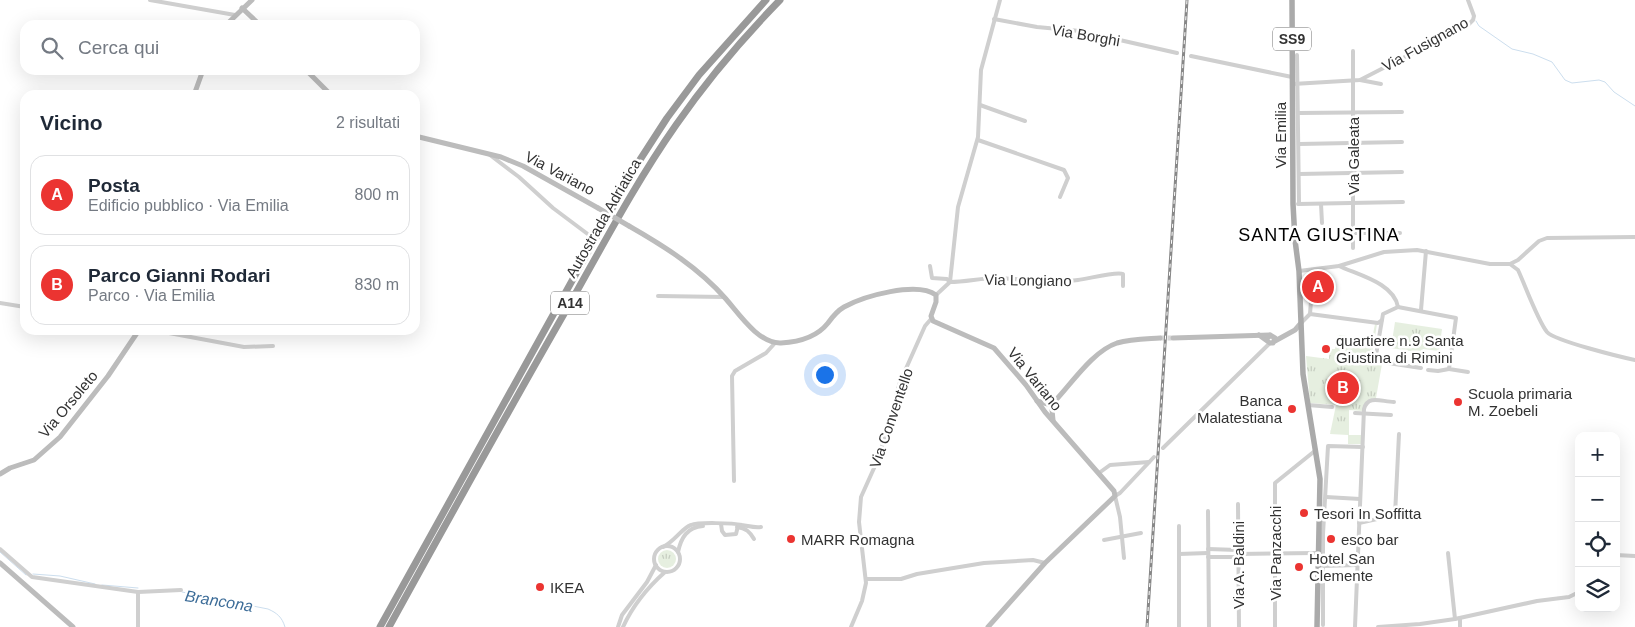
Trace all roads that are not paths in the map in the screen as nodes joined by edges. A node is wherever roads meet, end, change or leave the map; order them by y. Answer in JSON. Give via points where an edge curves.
{"nodes":[{"id":1,"x":150,"y":0,"type":"edge"},
{"id":2,"x":252,"y":0,"type":"edge"},
{"id":3,"x":766,"y":0,"type":"edge"},
{"id":4,"x":780,"y":0,"type":"edge"},
{"id":5,"x":1000,"y":0,"type":"edge"},
{"id":6,"x":1292,"y":0,"type":"edge"},
{"id":7,"x":1468,"y":0,"type":"edge"},
{"id":8,"x":242,"y":8,"type":"junction"},
{"id":9,"x":234,"y":15,"type":"junction"},
{"id":10,"x":994,"y":19,"type":"junction"},
{"id":11,"x":230,"y":20,"type":"edge"},
{"id":12,"x":255,"y":20,"type":"edge"},
{"id":13,"x":1353,"y":51,"type":"dead end"},
{"id":14,"x":1177,"y":53,"type":"dead end"},
{"id":15,"x":1297,"y":55,"type":"dead end"},
{"id":16,"x":1190,"y":56,"type":"dead end"},
{"id":17,"x":201,"y":75,"type":"edge"},
{"id":18,"x":311,"y":75,"type":"edge"},
{"id":19,"x":1353,"y":80,"type":"junction"},
{"id":20,"x":1360,"y":80,"type":"junction"},
{"id":21,"x":1294,"y":82,"type":"junction"},
{"id":22,"x":1381,"y":84,"type":"dead end"},
{"id":23,"x":196,"y":90,"type":"edge"},
{"id":24,"x":326,"y":90,"type":"edge"},
{"id":25,"x":980,"y":105,"type":"junction"},
{"id":26,"x":1352,"y":112,"type":"junction"},
{"id":27,"x":1402,"y":112,"type":"dead end"},
{"id":28,"x":1299,"y":114,"type":"junction"},
{"id":29,"x":1025,"y":121,"type":"dead end"},
{"id":30,"x":420,"y":137,"type":"edge"},
{"id":31,"x":978,"y":140,"type":"junction"},
{"id":32,"x":1402,"y":142,"type":"dead end"},
{"id":33,"x":1353,"y":143,"type":"junction"},
{"id":34,"x":1299,"y":144,"type":"junction"},
{"id":35,"x":488,"y":153,"type":"junction"},
{"id":36,"x":1353,"y":172,"type":"junction"},
{"id":37,"x":1402,"y":172,"type":"dead end"},
{"id":38,"x":1299,"y":174,"type":"junction"},
{"id":39,"x":1060,"y":198,"type":"dead end"},
{"id":40,"x":1402,"y":202,"type":"dead end"},
{"id":41,"x":1353,"y":203,"type":"junction"},
{"id":42,"x":1296,"y":204,"type":"junction"},
{"id":43,"x":1321,"y":204,"type":"junction"},
{"id":44,"x":1322,"y":223,"type":"dead end"},
{"id":45,"x":1354,"y":233,"type":"junction"},
{"id":46,"x":1400,"y":233,"type":"dead end"},
{"id":47,"x":589,"y":235,"type":"dead end"},
{"id":48,"x":1635,"y":236,"type":"edge"},
{"id":49,"x":1354,"y":248,"type":"dead end"},
{"id":50,"x":1426,"y":251,"type":"junction"},
{"id":51,"x":1510,"y":264,"type":"junction"},
{"id":52,"x":930,"y":266,"type":"dead end"},
{"id":53,"x":1339,"y":266,"type":"junction"},
{"id":54,"x":1299,"y":270,"type":"junction"},
{"id":55,"x":1310,"y":270,"type":"junction"},
{"id":56,"x":950,"y":282,"type":"junction"},
{"id":57,"x":1123,"y":286,"type":"dead end"},
{"id":58,"x":716,"y":289,"type":"junction"},
{"id":59,"x":936,"y":295,"type":"junction"},
{"id":60,"x":658,"y":296,"type":"dead end"},
{"id":61,"x":711,"y":296,"type":"junction"},
{"id":62,"x":724,"y":297,"type":"junction"},
{"id":63,"x":0,"y":303,"type":"edge"},
{"id":64,"x":20,"y":306,"type":"edge"},
{"id":65,"x":1398,"y":306,"type":"junction"},
{"id":66,"x":1421,"y":310,"type":"junction"},
{"id":67,"x":1310,"y":314,"type":"junction"},
{"id":68,"x":931,"y":319,"type":"junction"},
{"id":69,"x":1382,"y":320,"type":"junction"},
{"id":70,"x":1301,"y":323,"type":"junction"},
{"id":71,"x":136,"y":335,"type":"edge"},
{"id":72,"x":180,"y":335,"type":"edge"},
{"id":73,"x":1160,"y":338,"type":"tunnel mouth"},
{"id":74,"x":1173,"y":338,"type":"tunnel mouth"},
{"id":75,"x":1271,"y":339,"type":"junction"},
{"id":76,"x":775,"y":343,"type":"junction"},
{"id":77,"x":272,"y":346,"type":"dead end"},
{"id":78,"x":1635,"y":360,"type":"edge"},
{"id":79,"x":1421,"y":368,"type":"dead end"},
{"id":80,"x":1449,"y":369,"type":"junction"},
{"id":81,"x":1428,"y":370,"type":"dead end"},
{"id":82,"x":1468,"y":372,"type":"dead end"},
{"id":83,"x":1037,"y":401,"type":"junction"},
{"id":84,"x":1056,"y":401,"type":"junction"},
{"id":85,"x":1394,"y":402,"type":"dead end"},
{"id":86,"x":1048,"y":404,"type":"junction"},
{"id":87,"x":1308,"y":405,"type":"junction"},
{"id":88,"x":1332,"y":407,"type":"dead end"},
{"id":89,"x":1052,"y":410,"type":"junction"},
{"id":90,"x":1045,"y":412,"type":"junction"},
{"id":91,"x":1355,"y":414,"type":"dead end"},
{"id":92,"x":1364,"y":414,"type":"junction"},
{"id":93,"x":1391,"y":415,"type":"dead end"},
{"id":94,"x":1054,"y":423,"type":"junction"},
{"id":95,"x":1399,"y":434,"type":"dead end"},
{"id":96,"x":1363,"y":447,"type":"junction"},
{"id":97,"x":1163,"y":448,"type":"dead end"},
{"id":98,"x":1316,"y":450,"type":"junction"},
{"id":99,"x":1154,"y":457,"type":"dead end"},
{"id":100,"x":1150,"y":462,"type":"junction"},
{"id":101,"x":1327,"y":468,"type":"junction"},
{"id":102,"x":1320,"y":469,"type":"junction"},
{"id":103,"x":1099,"y":473,"type":"junction"},
{"id":104,"x":0,"y":474,"type":"edge"},
{"id":105,"x":734,"y":481,"type":"dead end"},
{"id":106,"x":1115,"y":496,"type":"junction"},
{"id":107,"x":1326,"y":497,"type":"junction"},
{"id":108,"x":1360,"y":499,"type":"junction"},
{"id":109,"x":1238,"y":504,"type":"dead end"},
{"id":110,"x":1208,"y":511,"type":"dead end"},
{"id":111,"x":1359,"y":523,"type":"junction"},
{"id":112,"x":721,"y":525,"type":"junction"},
{"id":113,"x":738,"y":526,"type":"junction"},
{"id":114,"x":1179,"y":526,"type":"dead end"},
{"id":115,"x":761,"y":527,"type":"dead end"},
{"id":116,"x":1141,"y":533,"type":"dead end"},
{"id":117,"x":1321,"y":533,"type":"junction"},
{"id":118,"x":1121,"y":536,"type":"junction"},
{"id":119,"x":754,"y":539,"type":"dead end"},
{"id":120,"x":1104,"y":540,"type":"dead end"},
{"id":121,"x":663,"y":547,"type":"junction"},
{"id":122,"x":0,"y":549,"type":"edge"},
{"id":123,"x":678,"y":552,"type":"junction"},
{"id":124,"x":1208,"y":553,"type":"junction"},
{"id":125,"x":1317,"y":553,"type":"junction"},
{"id":126,"x":1448,"y":553,"type":"dead end"},
{"id":127,"x":1179,"y":554,"type":"junction"},
{"id":128,"x":1238,"y":554,"type":"junction"},
{"id":129,"x":1275,"y":554,"type":"junction"},
{"id":130,"x":1620,"y":555,"type":"edge"},
{"id":131,"x":1635,"y":556,"type":"edge"},
{"id":132,"x":1124,"y":558,"type":"dead end"},
{"id":133,"x":0,"y":563,"type":"edge"},
{"id":134,"x":1045,"y":563,"type":"junction"},
{"id":135,"x":656,"y":565,"type":"junction"},
{"id":136,"x":1357,"y":565,"type":"junction"},
{"id":137,"x":1323,"y":566,"type":"junction"},
{"id":138,"x":665,"y":572,"type":"junction"},
{"id":139,"x":866,"y":579,"type":"junction"},
{"id":140,"x":181,"y":590,"type":"dead end"},
{"id":141,"x":138,"y":592,"type":"junction"},
{"id":142,"x":1575,"y":594,"type":"edge"},
{"id":143,"x":1458,"y":618,"type":"junction"},
{"id":144,"x":1320,"y":626,"type":"edge"},
{"id":145,"x":73,"y":627,"type":"edge"},
{"id":146,"x":138,"y":627,"type":"edge"},
{"id":147,"x":380,"y":627,"type":"edge"},
{"id":148,"x":389,"y":627,"type":"edge"},
{"id":149,"x":618,"y":627,"type":"edge"},
{"id":150,"x":624,"y":627,"type":"edge"},
{"id":151,"x":851,"y":627,"type":"edge"},
{"id":152,"x":988,"y":627,"type":"edge"},
{"id":153,"x":1178,"y":627,"type":"edge"},
{"id":154,"x":1209,"y":627,"type":"edge"},
{"id":155,"x":1239,"y":627,"type":"edge"},
{"id":156,"x":1275,"y":627,"type":"edge"},
{"id":157,"x":1355,"y":627,"type":"edge"},
{"id":158,"x":1378,"y":627,"type":"edge"},
{"id":159,"x":1460,"y":627,"type":"edge"}],
"edges":[{"from":1,"to":9,"type":"street"},
{"from":2,"to":8,"type":"street"},
{"from":3,"to":147,"type":"highway","name":"Autostrada Adriatica","number":"A14","via":[[699,75],[634,169]]},
{"from":4,"to":148,"type":"highway","name":"Autostrada Adriatica","number":"A14","via":[[712,76],[644,173]]},
{"from":5,"to":10,"type":"street"},
{"from":6,"to":21,"type":"main road","name":"Via Emilia","number":"SS9"},
{"from":7,"to":20,"type":"street","name":"Via Fusignano","via":[[1474,16],[1469,24]]},
{"from":8,"to":9,"type":"street"},
{"from":8,"to":12,"type":"street"},
{"from":9,"to":11,"type":"street"},
{"from":10,"to":14,"type":"street","name":"Via Borghi","via":[[1037,27],[1068,28]]},
{"from":10,"to":25,"type":"street","via":[[981,70]]},
{"from":13,"to":19,"type":"street"},
{"from":15,"to":21,"type":"street","name":"Via Emilia"},
{"from":16,"to":21,"type":"street"},
{"from":17,"to":23,"type":"street"},
{"from":18,"to":24,"type":"street"},
{"from":19,"to":20,"type":"street","name":"Via Fusignano"},
{"from":19,"to":21,"type":"street","name":"Via Fusignano"},
{"from":19,"to":26,"type":"street","name":"Via Galeata"},
{"from":20,"to":22,"type":"street","name":"Via Fusignano"},
{"from":21,"to":28,"type":"street","name":"Via Emilia"},
{"from":21,"to":42,"type":"main road","name":"Via Emilia","number":"SS9"},
{"from":25,"to":29,"type":"street"},
{"from":25,"to":31,"type":"street"},
{"from":26,"to":27,"type":"street"},
{"from":26,"to":28,"type":"street"},
{"from":26,"to":33,"type":"street","name":"Via Galeata"},
{"from":28,"to":34,"type":"street","name":"Via Emilia"},
{"from":30,"to":35,"type":"street","name":"Via Variano"},
{"from":31,"to":39,"type":"street","via":[[1064,170],[1068,178]]},
{"from":31,"to":56,"type":"street","via":[[960,202]]},
{"from":32,"to":33,"type":"street"},
{"from":33,"to":34,"type":"street"},
{"from":33,"to":36,"type":"street","name":"Via Galeata"},
{"from":34,"to":38,"type":"street","name":"Via Emilia"},
{"from":35,"to":47,"type":"street","name":"Via Variano"},
{"from":35,"to":58,"type":"street","name":"Via Variano","bridge":true,"via":[[523,166],[671,251]]},
{"from":36,"to":37,"type":"street"},
{"from":36,"to":38,"type":"street"},
{"from":36,"to":41,"type":"street","name":"Via Galeata"},
{"from":38,"to":42,"type":"street","name":"Via Emilia"},
{"from":40,"to":41,"type":"street"},
{"from":41,"to":43,"type":"street"},
{"from":41,"to":45,"type":"street","name":"Via Galeata"},
{"from":42,"to":43,"type":"street"},
{"from":42,"to":54,"type":"main road","name":"Via Emilia","number":"SS9","via":[[1295,240]]},
{"from":43,"to":44,"type":"street"},
{"from":45,"to":46,"type":"street"},
{"from":45,"to":49,"type":"street","name":"Via Galeata"},
{"from":48,"to":51,"type":"street","via":[[1546,238]]},
{"from":50,"to":51,"type":"street","via":[[1490,264]]},
{"from":50,"to":53,"type":"street","via":[[1384,252]]},
{"from":50,"to":66,"type":"street"},
{"from":51,"to":78,"type":"street","via":[[1518,270],[1550,334]]},
{"from":52,"to":56,"type":"street","via":[[932,278]]},
{"from":53,"to":55,"type":"street"},
{"from":53,"to":65,"type":"street","via":[[1382,286],[1395,297]]},
{"from":54,"to":55,"type":"street"},
{"from":54,"to":70,"type":"main road","name":"Via Emilia","number":"SS9"},
{"from":55,"to":67,"type":"street"},
{"from":56,"to":57,"type":"street","name":"Via Longiano","via":[[998,278],[1031,282],[1072,281],[1119,272],[1123,274]]},
{"from":56,"to":59,"type":"street"},
{"from":58,"to":61,"type":"street"},
{"from":58,"to":62,"type":"street","name":"Via Variano"},
{"from":59,"to":68,"type":"street"},
{"from":59,"to":76,"type":"street","via":[[920,290],[886,293],[845,306],[814,336]]},
{"from":60,"to":61,"type":"street"},
{"from":61,"to":62,"type":"street"},
{"from":62,"to":76,"type":"street","name":"Via Variano","via":[[749,326]]},
{"from":63,"to":64,"type":"street"},
{"from":65,"to":66,"type":"street"},
{"from":65,"to":69,"type":"street","via":[[1383,314]]},
{"from":66,"to":80,"type":"street","via":[[1456,318]]},
{"from":67,"to":69,"type":"street"},
{"from":67,"to":70,"type":"street"},
{"from":68,"to":83,"type":"street","name":"Via Variano","via":[[994,348]]},
{"from":68,"to":139,"type":"street","name":"Via Conventello","via":[[900,382],[879,457],[861,497],[859,522]]},
{"from":69,"to":79,"type":"street","via":[[1375,361]]},
{"from":70,"to":75,"type":"street","via":[[1296,330]]},
{"from":70,"to":87,"type":"main road","name":"Via Emilia","number":"SS9"},
{"from":71,"to":104,"type":"street","name":"Via Orsoleto","via":[[80,413],[53,443],[34,460]]},
{"from":72,"to":77,"type":"street","via":[[244,347]]},
{"from":73,"to":84,"type":"street","via":[[1110,346],[1094,358]]},
{"from":74,"to":75,"type":"street","via":[[1258,334]]},
{"from":75,"to":97,"type":"street"},
{"from":76,"to":105,"type":"street","via":[[732,376]]},
{"from":80,"to":81,"type":"street"},
{"from":80,"to":82,"type":"street"},
{"from":83,"to":86,"type":"street"},
{"from":83,"to":90,"type":"street","name":"Via Variano"},
{"from":84,"to":86,"type":"street"},
{"from":84,"to":89,"type":"street"},
{"from":85,"to":92,"type":"street","via":[[1369,400]]},
{"from":86,"to":90,"type":"street"},
{"from":87,"to":88,"type":"street"},
{"from":87,"to":98,"type":"main road","name":"Via Emilia","number":"SS9"},
{"from":89,"to":90,"type":"street"},
{"from":89,"to":94,"type":"street"},
{"from":90,"to":94,"type":"street","name":"Via Variano"},
{"from":91,"to":92,"type":"street"},
{"from":92,"to":93,"type":"street"},
{"from":92,"to":96,"type":"street"},
{"from":94,"to":103,"type":"street","name":"Via Variano"},
{"from":95,"to":111,"type":"street","via":[[1395,515]]},
{"from":96,"to":101,"type":"street","name":"Via Emilia","via":[[1328,446]]},
{"from":96,"to":108,"type":"street"},
{"from":98,"to":102,"type":"main road","name":"Via Emilia","number":"SS9"},
{"from":98,"to":129,"type":"street","name":"Via Panzacchi","via":[[1275,483]]},
{"from":99,"to":100,"type":"street"},
{"from":100,"to":103,"type":"street","via":[[1110,465]]},
{"from":100,"to":106,"type":"street"},
{"from":101,"to":102,"type":"street"},
{"from":101,"to":107,"type":"street","name":"Via Emilia"},
{"from":102,"to":117,"type":"main road","name":"Via Emilia","number":"SS9"},
{"from":103,"to":106,"type":"street","name":"Via Variano"},
{"from":106,"to":118,"type":"street"},
{"from":106,"to":134,"type":"street"},
{"from":107,"to":108,"type":"street"},
{"from":107,"to":117,"type":"street","name":"Via Emilia"},
{"from":108,"to":111,"type":"street"},
{"from":109,"to":128,"type":"street","name":"Via A. Baldini"},
{"from":110,"to":124,"type":"street"},
{"from":111,"to":136,"type":"street"},
{"from":112,"to":113,"type":"street"},
{"from":112,"to":113,"type":"street","via":[[725,535],[736,534]]},
{"from":112,"to":121,"type":"street","via":[[689,525]]},
{"from":112,"to":123,"type":"street","via":[[688,530]]},
{"from":113,"to":115,"type":"street"},
{"from":113,"to":119,"type":"street","via":[[749,531]]},
{"from":114,"to":127,"type":"street"},
{"from":116,"to":118,"type":"street"},
{"from":117,"to":125,"type":"main road","name":"Via Emilia","number":"SS9"},
{"from":117,"to":137,"type":"street","name":"Via Emilia"},
{"from":118,"to":120,"type":"street"},
{"from":118,"to":132,"type":"street"},
{"from":121,"to":123,"type":"street","via":[[671,547]]},
{"from":121,"to":135,"type":"street","via":[[655,554]]},
{"from":122,"to":141,"type":"street","via":[[32,577]]},
{"from":123,"to":138,"type":"street","via":[[678,564]]},
{"from":124,"to":127,"type":"street"},
{"from":124,"to":128,"type":"street"},
{"from":124,"to":128,"type":"street"},
{"from":124,"to":154,"type":"street"},
{"from":125,"to":129,"type":"street"},
{"from":125,"to":144,"type":"main road","name":"Via Emilia","number":"SS9"},
{"from":126,"to":143,"type":"street"},
{"from":127,"to":153,"type":"street"},
{"from":128,"to":129,"type":"street"},
{"from":128,"to":155,"type":"street","name":"Via A. Baldini"},
{"from":129,"to":156,"type":"street","name":"Via Panzacchi"},
{"from":130,"to":131,"type":"street"},
{"from":133,"to":145,"type":"street"},
{"from":134,"to":139,"type":"street","via":[[1033,560],[984,563],[896,580]]},
{"from":134,"to":152,"type":"street"},
{"from":135,"to":138,"type":"street"},
{"from":135,"to":149,"type":"street","via":[[622,615]]},
{"from":136,"to":137,"type":"street"},
{"from":136,"to":157,"type":"street"},
{"from":137,"to":144,"type":"street","name":"Via Emilia"},
{"from":138,"to":150,"type":"street","via":[[633,607]]},
{"from":139,"to":151,"type":"street","name":"Via Conventello","via":[[862,601]]},
{"from":140,"to":141,"type":"street"},
{"from":141,"to":146,"type":"street"},
{"from":142,"to":143,"type":"street"},
{"from":143,"to":158,"type":"street"},
{"from":143,"to":159,"type":"street"}]}
